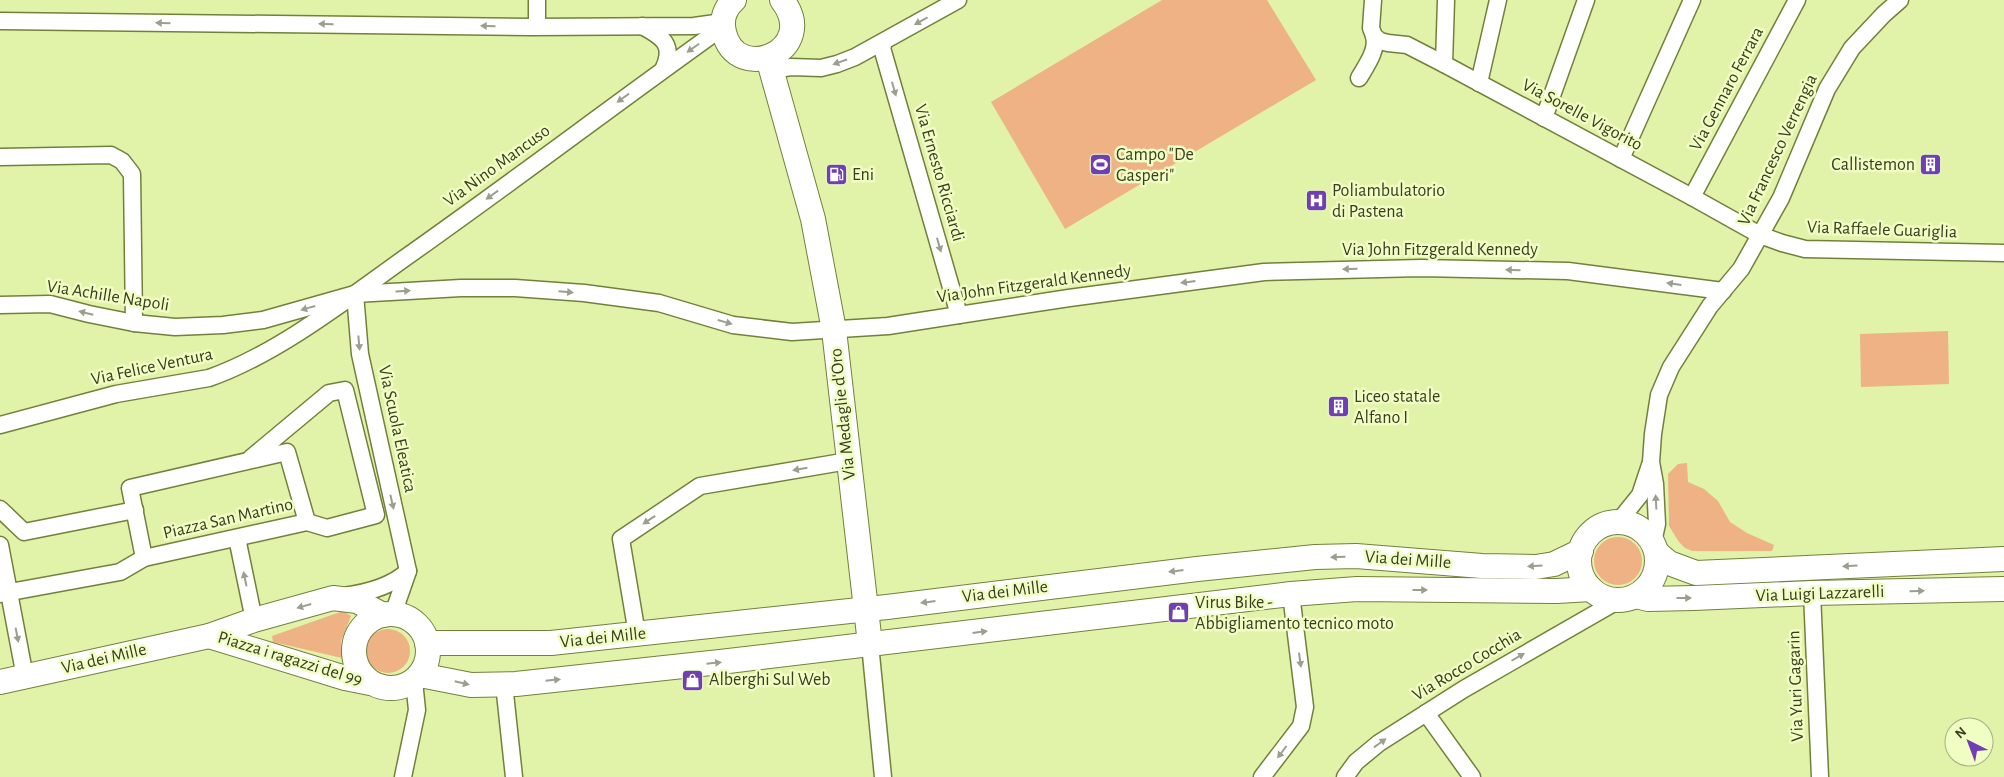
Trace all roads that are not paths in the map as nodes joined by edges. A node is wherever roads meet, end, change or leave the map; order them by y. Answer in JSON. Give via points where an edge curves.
{"nodes":[{"id":1,"x":537,"y":0,"type":"edge"},
{"id":2,"x":734,"y":0,"type":"edge"},
{"id":3,"x":783,"y":0,"type":"edge"},
{"id":4,"x":958,"y":0,"type":"edge"},
{"id":5,"x":1373,"y":0,"type":"edge"},
{"id":6,"x":1446,"y":0,"type":"edge"},
{"id":7,"x":1498,"y":0,"type":"edge"},
{"id":8,"x":1586,"y":0,"type":"edge"},
{"id":9,"x":1692,"y":0,"type":"edge"},
{"id":10,"x":1797,"y":0,"type":"edge"},
{"id":11,"x":1900,"y":0,"type":"edge"},
{"id":12,"x":0,"y":21,"type":"edge"},
{"id":13,"x":723,"y":24,"type":"junction"},
{"id":14,"x":640,"y":25,"type":"junction"},
{"id":15,"x":537,"y":26,"type":"junction"},
{"id":16,"x":1377,"y":38,"type":"junction"},
{"id":17,"x":884,"y":42,"type":"junction"},
{"id":18,"x":770,"y":64,"type":"junction"},
{"id":19,"x":1444,"y":64,"type":"junction"},
{"id":20,"x":663,"y":70,"type":"junction"},
{"id":21,"x":1359,"y":78,"type":"dead end"},
{"id":22,"x":1479,"y":83,"type":"junction"},
{"id":23,"x":1544,"y":118,"type":"junction"},
{"id":24,"x":0,"y":157,"type":"edge"},
{"id":25,"x":1621,"y":159,"type":"junction"},
{"id":26,"x":1692,"y":196,"type":"junction"},
{"id":27,"x":1760,"y":235,"type":"junction"},
{"id":28,"x":2004,"y":253,"type":"edge"},
{"id":29,"x":1722,"y":291,"type":"junction"},
{"id":30,"x":355,"y":294,"type":"junction"},
{"id":31,"x":0,"y":305,"type":"edge"},
{"id":32,"x":959,"y":315,"type":"junction"},
{"id":33,"x":134,"y":323,"type":"junction"},
{"id":34,"x":834,"y":330,"type":"junction"},
{"id":35,"x":0,"y":425,"type":"edge"},
{"id":36,"x":248,"y":461,"type":"junction"},
{"id":37,"x":848,"y":461,"type":"junction"},
{"id":38,"x":1651,"y":462,"type":"junction"},
{"id":39,"x":0,"y":509,"type":"edge"},
{"id":40,"x":134,"y":510,"type":"junction"},
{"id":41,"x":1618,"y":521,"type":"junction"},
{"id":42,"x":307,"y":522,"type":"junction"},
{"id":43,"x":237,"y":538,"type":"junction"},
{"id":44,"x":0,"y":545,"type":"edge"},
{"id":45,"x":1655,"y":548,"type":"junction"},
{"id":46,"x":1580,"y":550,"type":"junction"},
{"id":47,"x":144,"y":558,"type":"junction"},
{"id":48,"x":2004,"y":559,"type":"edge"},
{"id":49,"x":408,"y":571,"type":"junction"},
{"id":50,"x":1591,"y":589,"type":"junction"},
{"id":51,"x":2004,"y":589,"type":"edge"},
{"id":52,"x":4,"y":593,"type":"edge"},
{"id":53,"x":1812,"y":593,"type":"junction"},
{"id":54,"x":1291,"y":594,"type":"junction"},
{"id":55,"x":333,"y":598,"type":"junction"},
{"id":56,"x":1627,"y":598,"type":"junction"},
{"id":57,"x":867,"y":609,"type":"junction"},
{"id":58,"x":388,"y":614,"type":"junction"},
{"id":59,"x":254,"y":620,"type":"junction"},
{"id":60,"x":637,"y":634,"type":"junction"},
{"id":61,"x":209,"y":636,"type":"junction"},
{"id":62,"x":427,"y":643,"type":"junction"},
{"id":63,"x":870,"y":644,"type":"junction"},
{"id":64,"x":25,"y":677,"type":"junction"},
{"id":65,"x":417,"y":678,"type":"junction"},
{"id":66,"x":0,"y":682,"type":"edge"},
{"id":67,"x":370,"y":683,"type":"junction"},
{"id":68,"x":504,"y":684,"type":"junction"},
{"id":69,"x":1426,"y":713,"type":"junction"},
{"id":70,"x":403,"y":777,"type":"edge"},
{"id":71,"x":514,"y":777,"type":"edge"},
{"id":72,"x":883,"y":777,"type":"edge"},
{"id":73,"x":1262,"y":777,"type":"edge"},
{"id":74,"x":1345,"y":777,"type":"edge"},
{"id":75,"x":1472,"y":777,"type":"edge"},
{"id":76,"x":1820,"y":777,"type":"edge"}],
"edges":[{"from":1,"to":15,"type":"street"},
{"from":2,"to":13,"type":"street","via":[[725,12]]},
{"from":3,"to":18,"type":"street","via":[[791,18],[790,38]]},
{"from":4,"to":17,"type":"street","one_way":true},
{"from":5,"to":16,"type":"street","via":[[1371,28]]},
{"from":6,"to":19,"type":"street"},
{"from":7,"to":22,"type":"street"},
{"from":8,"to":23,"type":"street"},
{"from":9,"to":25,"type":"street"},
{"from":10,"to":26,"type":"street","name":"Via Gennaro Ferrara"},
{"from":11,"to":27,"type":"street","name":"Via Francesco Verrengia","via":[[1852,48],[1827,89],[1781,198]]},
{"from":15,"to":12,"type":"street","one_way":true},
{"from":13,"to":14,"type":"street"},
{"from":13,"to":18,"type":"street","via":[[728,42],[738,54]]},
{"from":13,"to":20,"type":"street","name":"Via Nino Mancuso","one_way":true},
{"from":14,"to":15,"type":"street"},
{"from":14,"to":20,"type":"street","via":[[661,36],[668,58]]},
{"from":16,"to":19,"type":"street","name":"Via Sorelle Vigorito","via":[[1407,45]]},
{"from":16,"to":21,"type":"street"},
{"from":17,"to":18,"type":"street","one_way":true,"via":[[855,57],[821,68]]},
{"from":17,"to":32,"type":"street","name":"Via Ernesto Ricciardi","one_way":true,"via":[[882,48]]},
{"from":18,"to":34,"type":"street","name":"Via Medaglie d'Oro","via":[[813,219]]},
{"from":19,"to":22,"type":"street","name":"Via Sorelle Vigorito"},
{"from":20,"to":30,"type":"street","name":"Via Nino Mancuso","one_way":true},
{"from":22,"to":23,"type":"street","name":"Via Sorelle Vigorito"},
{"from":23,"to":25,"type":"street","name":"Via Sorelle Vigorito"},
{"from":24,"to":33,"type":"street","via":[[110,155],[122,161],[132,174]]},
{"from":25,"to":26,"type":"street","name":"Via Sorelle Vigorito"},
{"from":26,"to":27,"type":"street","name":"Via Sorelle Vigorito"},
{"from":27,"to":28,"type":"street","name":"Via Raffaele Guariglia","via":[[1805,249]]},
{"from":27,"to":29,"type":"street","name":"Via Francesco Verrengia","via":[[1741,269]]},
{"from":29,"to":32,"type":"street","name":"Via John Fitzgerald Kennedy","one_way":true,"via":[[1568,271],[1354,269],[1264,272]]},
{"from":29,"to":38,"type":"street","name":"Via Francesco Verrengia","via":[[1671,367],[1659,395]]},
{"from":30,"to":33,"type":"street","name":"Via Achille Napoli","one_way":true,"via":[[263,320],[175,327]]},
{"from":30,"to":34,"type":"street","name":"Via John Fitzgerald Kennedy","one_way":true,"via":[[515,288],[659,303],[743,326],[792,332]]},
{"from":30,"to":35,"type":"street","name":"Via Felice Ventura","via":[[282,342],[224,373],[116,394]]},
{"from":30,"to":49,"type":"street","name":"Via Scuola Eleatica","one_way":true,"via":[[360,354]]},
{"from":33,"to":31,"type":"street","name":"Via Achille Napoli","one_way":true,"via":[[50,304]]},
{"from":32,"to":34,"type":"street","name":"Via John Fitzgerald Kennedy"},
{"from":34,"to":37,"type":"street","name":"Via Medaglie d'Oro"},
{"from":36,"to":40,"type":"street","name":"Piazza San Martino","via":[[130,488]]},
{"from":36,"to":42,"type":"street","name":"Piazza San Martino","via":[[287,452]]},
{"from":36,"to":42,"type":"street","via":[[329,393],[345,390],[376,516],[327,528]]},
{"from":37,"to":57,"type":"street","name":"Via Medaglie d'Oro"},
{"from":37,"to":60,"type":"street","one_way":true,"via":[[700,486],[621,539]]},
{"from":38,"to":41,"type":"street","name":"Via Francesco Verrengia","via":[[1640,495]]},
{"from":45,"to":38,"type":"street","name":"Via Francesco Verrengia","one_way":true,"via":[[1657,524]]},
{"from":39,"to":40,"type":"street","via":[[24,532]]},
{"from":40,"to":47,"type":"street","name":"Piazza San Martino"},
{"from":41,"to":45,"type":"street","via":[[1638,527]]},
{"from":41,"to":46,"type":"street","via":[[1594,530]]},
{"from":42,"to":43,"type":"street","name":"Piazza San Martino"},
{"from":43,"to":47,"type":"street","name":"Piazza San Martino"},
{"from":59,"to":43,"type":"street","one_way":true},
{"from":44,"to":52,"type":"street"},
{"from":48,"to":45,"type":"street","name":"Via Luigi Lazzarelli","one_way":true,"via":[[1696,572],[1669,563]]},
{"from":45,"to":56,"type":"street","via":[[1657,566],[1654,578],[1646,589]]},
{"from":46,"to":50,"type":"street","via":[[1581,571]]},
{"from":46,"to":57,"type":"street","name":"Via dei Mille","one_way":true,"via":[[1554,564],[1536,567],[1356,556],[1315,557]]},
{"from":47,"to":52,"type":"street","via":[[120,572]]},
{"from":49,"to":55,"type":"street","via":[[375,589]]},
{"from":49,"to":58,"type":"street"},
{"from":54,"to":50,"type":"street","name":"Via dei Mille","one_way":true,"via":[[1357,589]]},
{"from":50,"to":56,"type":"street","via":[[1604,597]]},
{"from":53,"to":51,"type":"street","name":"Via Luigi Lazzarelli","one_way":true},
{"from":52,"to":64,"type":"street","one_way":true},
{"from":56,"to":53,"type":"street","name":"Via Luigi Lazzarelli","one_way":true},
{"from":53,"to":76,"type":"street","name":"Via Yuri Gagarin"},
{"from":63,"to":54,"type":"street","name":"Via dei Mille","one_way":true},
{"from":54,"to":73,"type":"street","one_way":true,"via":[[1305,707],[1301,726]]},
{"from":55,"to":58,"type":"street","name":"Piazza i ragazzi del 99","via":[[357,601]]},
{"from":55,"to":59,"type":"street","name":"Piazza i ragazzi del 99","one_way":true},
{"from":69,"to":56,"type":"street","name":"Via Rocco Cocchia","one_way":true,"via":[[1520,656]]},
{"from":57,"to":60,"type":"street","name":"Via dei Mille"},
{"from":57,"to":63,"type":"street","name":"Via Medaglie d'Oro"},
{"from":58,"to":62,"type":"street","name":"Piazza i ragazzi del 99","via":[[406,617],[416,623]]},
{"from":58,"to":67,"type":"street","name":"Piazza i ragazzi del 99","via":[[366,623],[358,632],[352,649],[357,668]]},
{"from":59,"to":61,"type":"street","name":"Piazza i ragazzi del 99"},
{"from":60,"to":62,"type":"street","name":"Via dei Mille","via":[[551,643]]},
{"from":61,"to":64,"type":"street","name":"Via dei Mille"},
{"from":61,"to":67,"type":"street","name":"Piazza i ragazzi del 99"},
{"from":62,"to":65,"type":"street","via":[[427,663]]},
{"from":68,"to":63,"type":"street","name":"Via dei Mille","one_way":true},
{"from":63,"to":72,"type":"street","name":"Via Medaglie d'Oro"},
{"from":64,"to":66,"type":"street","name":"Via dei Mille"},
{"from":65,"to":67,"type":"street","name":"Piazza i ragazzi del 99","via":[[398,688]]},
{"from":65,"to":68,"type":"street","name":"Via dei Mille","one_way":true,"via":[[471,685]]},
{"from":65,"to":70,"type":"street","via":[[417,710]]},
{"from":68,"to":71,"type":"street"},
{"from":74,"to":69,"type":"street","name":"Via Rocco Cocchia","one_way":true,"via":[[1356,762],[1379,743]]},
{"from":69,"to":75,"type":"street"}]}
